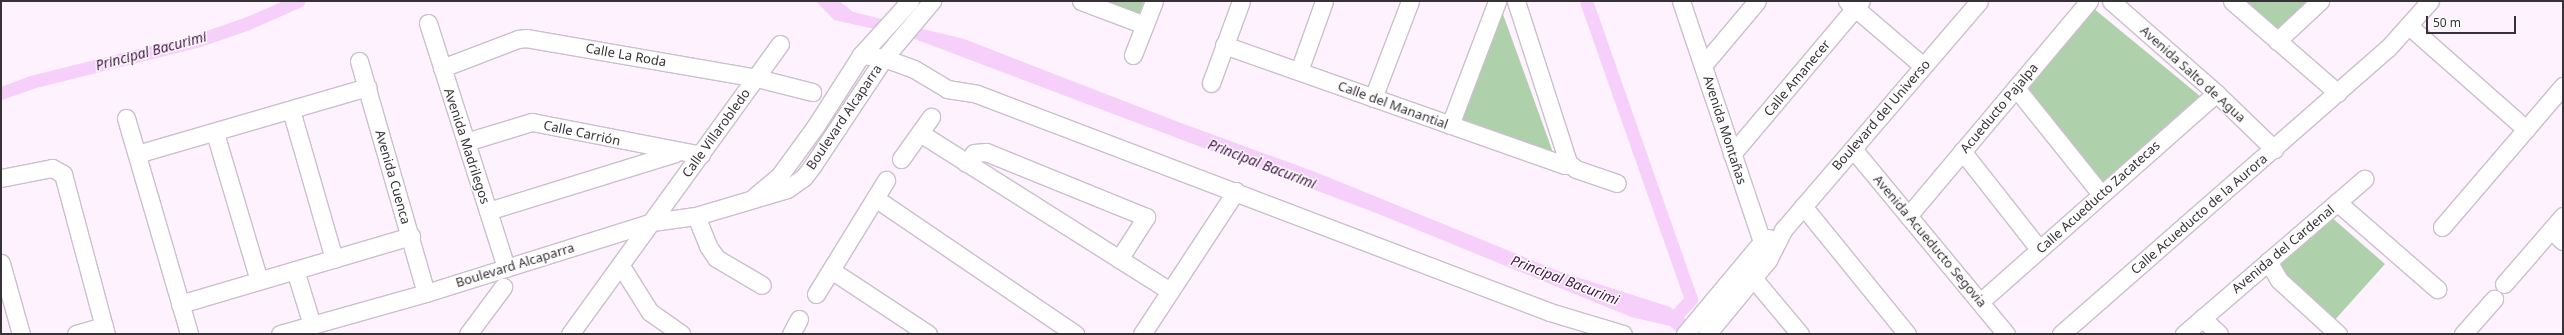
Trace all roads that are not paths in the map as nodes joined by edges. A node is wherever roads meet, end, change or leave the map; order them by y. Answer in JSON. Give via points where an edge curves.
{"nodes":[{"id":1,"x":1080,"y":1,"type":"edge"},
{"id":2,"x":1154,"y":1,"type":"edge"},
{"id":3,"x":1241,"y":1,"type":"edge"},
{"id":4,"x":1324,"y":1,"type":"edge"},
{"id":5,"x":1410,"y":1,"type":"edge"},
{"id":6,"x":1497,"y":1,"type":"edge"},
{"id":7,"x":1516,"y":1,"type":"edge"},
{"id":8,"x":1681,"y":1,"type":"edge"},
{"id":9,"x":1757,"y":1,"type":"edge"},
{"id":10,"x":1979,"y":1,"type":"edge"},
{"id":11,"x":2089,"y":1,"type":"edge"},
{"id":12,"x":2111,"y":1,"type":"edge"},
{"id":13,"x":2232,"y":1,"type":"edge"},
{"id":14,"x":2320,"y":1,"type":"edge"},
{"id":15,"x":2430,"y":1,"type":"edge"},
{"id":16,"x":1854,"y":3,"type":"edge"},
{"id":17,"x":917,"y":6,"type":"edge"},
{"id":18,"x":428,"y":23,"type":"dead end"},
{"id":19,"x":1145,"y":25,"type":"junction"},
{"id":20,"x":2409,"y":26,"type":"junction"},
{"id":21,"x":2277,"y":41,"type":"junction"},
{"id":22,"x":780,"y":44,"type":"dead end"},
{"id":23,"x":1224,"y":45,"type":"junction"},
{"id":24,"x":865,"y":51,"type":"junction"},
{"id":25,"x":887,"y":54,"type":"junction"},
{"id":26,"x":1133,"y":55,"type":"dead end"},
{"id":27,"x":359,"y":61,"type":"dead end"},
{"id":28,"x":1704,"y":64,"type":"junction"},
{"id":29,"x":1923,"y":66,"type":"junction"},
{"id":30,"x":442,"y":68,"type":"junction"},
{"id":31,"x":1299,"y":71,"type":"junction"},
{"id":32,"x":757,"y":78,"type":"junction"},
{"id":33,"x":1210,"y":83,"type":"dead end"},
{"id":34,"x":367,"y":87,"type":"junction"},
{"id":35,"x":2016,"y":88,"type":"junction"},
{"id":36,"x":2562,"y":89,"type":"edge"},
{"id":37,"x":812,"y":92,"type":"dead end"},
{"id":38,"x":2216,"y":93,"type":"junction"},
{"id":39,"x":2338,"y":93,"type":"junction"},
{"id":40,"x":1373,"y":98,"type":"junction"},
{"id":41,"x":291,"y":110,"type":"junction"},
{"id":42,"x":931,"y":117,"type":"dead end"},
{"id":43,"x":126,"y":118,"type":"dead end"},
{"id":44,"x":1450,"y":125,"type":"junction"},
{"id":45,"x":2526,"y":129,"type":"junction"},
{"id":46,"x":215,"y":132,"type":"junction"},
{"id":47,"x":920,"y":133,"type":"junction"},
{"id":48,"x":466,"y":142,"type":"junction"},
{"id":49,"x":1853,"y":149,"type":"junction"},
{"id":50,"x":2274,"y":149,"type":"junction"},
{"id":51,"x":1962,"y":151,"type":"junction"},
{"id":52,"x":677,"y":152,"type":"junction"},
{"id":53,"x":137,"y":154,"type":"junction"},
{"id":54,"x":1732,"y":154,"type":"junction"},
{"id":55,"x":701,"y":155,"type":"junction"},
{"id":56,"x":901,"y":159,"type":"dead end"},
{"id":57,"x":966,"y":163,"type":"junction"},
{"id":58,"x":1564,"y":164,"type":"junction"},
{"id":59,"x":1,"y":178,"type":"edge"},
{"id":60,"x":886,"y":180,"type":"dead end"},
{"id":61,"x":2364,"y":180,"type":"dead end"},
{"id":62,"x":1617,"y":183,"type":"dead end"},
{"id":63,"x":1236,"y":191,"type":"junction"},
{"id":64,"x":2101,"y":194,"type":"junction"},
{"id":65,"x":875,"y":198,"type":"junction"},
{"id":66,"x":751,"y":200,"type":"junction"},
{"id":67,"x":2337,"y":202,"type":"junction"},
{"id":68,"x":1803,"y":206,"type":"junction"},
{"id":69,"x":488,"y":211,"type":"junction"},
{"id":70,"x":696,"y":216,"type":"junction"},
{"id":71,"x":1908,"y":216,"type":"junction"},
{"id":72,"x":2563,"y":216,"type":"edge"},
{"id":73,"x":652,"y":222,"type":"junction"},
{"id":74,"x":2442,"y":227,"type":"dead end"},
{"id":75,"x":1783,"y":230,"type":"junction"},
{"id":76,"x":2557,"y":235,"type":"edge"},
{"id":77,"x":411,"y":236,"type":"junction"},
{"id":78,"x":1762,"y":242,"type":"junction"},
{"id":79,"x":2039,"y":249,"type":"junction"},
{"id":80,"x":334,"y":259,"type":"junction"},
{"id":81,"x":1119,"y":259,"type":"junction"},
{"id":82,"x":1768,"y":260,"type":"junction"},
{"id":83,"x":1,"y":263,"type":"edge"},
{"id":84,"x":621,"y":266,"type":"junction"},
{"id":85,"x":506,"y":268,"type":"junction"},
{"id":86,"x":2272,"y":269,"type":"junction"},
{"id":87,"x":295,"y":270,"type":"junction"},
{"id":88,"x":831,"y":270,"type":"junction"},
{"id":89,"x":1753,"y":278,"type":"junction"},
{"id":90,"x":259,"y":281,"type":"junction"},
{"id":91,"x":2504,"y":284,"type":"dead end"},
{"id":92,"x":762,"y":285,"type":"dead end"},
{"id":93,"x":503,"y":287,"type":"dead end"},
{"id":94,"x":2437,"y":289,"type":"dead end"},
{"id":95,"x":1170,"y":291,"type":"junction"},
{"id":96,"x":426,"y":293,"type":"junction"},
{"id":97,"x":816,"y":294,"type":"dead end"},
{"id":98,"x":1714,"y":299,"type":"junction"},
{"id":99,"x":2494,"y":299,"type":"dead end"},
{"id":100,"x":1980,"y":302,"type":"junction"},
{"id":101,"x":180,"y":304,"type":"junction"},
{"id":102,"x":1722,"y":316,"type":"junction"},
{"id":103,"x":2202,"y":318,"type":"junction"},
{"id":104,"x":799,"y":319,"type":"dead end"},
{"id":105,"x":313,"y":328,"type":"edge"},
{"id":106,"x":105,"y":330,"type":"edge"},
{"id":107,"x":1070,"y":332,"type":"edge"},
{"id":108,"x":572,"y":333,"type":"edge"},
{"id":109,"x":21,"y":334,"type":"edge"},
{"id":110,"x":76,"y":334,"type":"edge"},
{"id":111,"x":189,"y":334,"type":"edge"},
{"id":112,"x":280,"y":334,"type":"edge"},
{"id":113,"x":468,"y":334,"type":"edge"},
{"id":114,"x":681,"y":334,"type":"edge"},
{"id":115,"x":791,"y":334,"type":"edge"},
{"id":116,"x":928,"y":334,"type":"edge"},
{"id":117,"x":1142,"y":334,"type":"edge"},
{"id":118,"x":1623,"y":334,"type":"edge"},
{"id":119,"x":1685,"y":334,"type":"edge"},
{"id":120,"x":1707,"y":334,"type":"edge"},
{"id":121,"x":1800,"y":334,"type":"edge"},
{"id":122,"x":1907,"y":334,"type":"edge"},
{"id":123,"x":2006,"y":334,"type":"edge"},
{"id":124,"x":2060,"y":334,"type":"edge"},
{"id":125,"x":2184,"y":334,"type":"edge"},
{"id":126,"x":2219,"y":334,"type":"edge"},
{"id":127,"x":2338,"y":334,"type":"edge"},
{"id":128,"x":2463,"y":334,"type":"edge"}],
"edges":[{"from":1,"to":19,"type":"street"},
{"from":2,"to":19,"type":"street"},
{"from":3,"to":23,"type":"street"},
{"from":4,"to":31,"type":"street"},
{"from":5,"to":40,"type":"street"},
{"from":6,"to":44,"type":"street"},
{"from":7,"to":58,"type":"street"},
{"from":8,"to":28,"type":"street","name":"Avenida Montañas"},
{"from":9,"to":28,"type":"street"},
{"from":10,"to":29,"type":"street","name":"Boulevard del Universo"},
{"from":11,"to":35,"type":"street","name":"Acueducto Pajalpa"},
{"from":12,"to":38,"type":"street","name":"Avenida Salto de Agua"},
{"from":13,"to":21,"type":"street"},
{"from":14,"to":21,"type":"street"},
{"from":15,"to":20,"type":"street","name":"Calle Acueducto de la Aurora"},
{"from":16,"to":29,"type":"street"},
{"from":16,"to":54,"type":"street","name":"Calle Amanecer"},
{"from":17,"to":24,"type":"street","name":"Boulevard Alcaparra"},
{"from":17,"to":25,"type":"street","name":"Boulevard Alcaparra"},
{"from":18,"to":30,"type":"street","name":"Avenida Madrilegos"},
{"from":19,"to":26,"type":"street"},
{"from":20,"to":39,"type":"street","name":"Calle Acueducto de la Aurora"},
{"from":20,"to":45,"type":"street"},
{"from":21,"to":39,"type":"street"},
{"from":22,"to":32,"type":"street","name":"Calle Villarobledo"},
{"from":23,"to":31,"type":"street","name":"Calle del Manantial"},
{"from":23,"to":33,"type":"street"},
{"from":24,"to":25,"type":"street"},
{"from":24,"to":66,"type":"street","name":"Boulevard Alcaparra","via":[[780,175]]},
{"from":25,"to":63,"type":"street","via":[[947,89],[977,94]]},
{"from":25,"to":66,"type":"street","name":"Boulevard Alcaparra","via":[[804,177],[778,193]]},
{"from":27,"to":34,"type":"street","name":"Avenida Cuenca"},
{"from":28,"to":54,"type":"street","name":"Avenida Montañas"},
{"from":29,"to":49,"type":"street","name":"Boulevard del Universo"},
{"from":30,"to":32,"type":"street","name":"Calle La Roda","via":[[526,38]]},
{"from":30,"to":48,"type":"street","name":"Avenida Madrilegos"},
{"from":31,"to":40,"type":"street","name":"Calle del Manantial"},
{"from":32,"to":37,"type":"street","name":"Calle La Roda"},
{"from":32,"to":55,"type":"street","name":"Calle Villarobledo"},
{"from":34,"to":41,"type":"street"},
{"from":34,"to":77,"type":"street","name":"Avenida Cuenca"},
{"from":35,"to":51,"type":"street","name":"Acueducto Pajalpa"},
{"from":35,"to":64,"type":"street"},
{"from":36,"to":45,"type":"street"},
{"from":38,"to":50,"type":"street","name":"Avenida Salto de Agua"},
{"from":38,"to":64,"type":"street","name":"Calle Acueducto Zacatecas"},
{"from":39,"to":50,"type":"street","name":"Calle Acueducto de la Aurora"},
{"from":40,"to":44,"type":"street","name":"Calle del Manantial"},
{"from":41,"to":46,"type":"street"},
{"from":41,"to":80,"type":"street"},
{"from":42,"to":47,"type":"street"},
{"from":43,"to":53,"type":"street"},
{"from":44,"to":58,"type":"street","name":"Calle del Manantial"},
{"from":45,"to":74,"type":"street"},
{"from":46,"to":53,"type":"street"},
{"from":46,"to":90,"type":"street"},
{"from":47,"to":56,"type":"street"},
{"from":47,"to":57,"type":"street"},
{"from":48,"to":52,"type":"street","name":"Calle Carrión","via":[[532,122]]},
{"from":48,"to":69,"type":"street","name":"Avenida Madrilegos"},
{"from":49,"to":68,"type":"street","name":"Boulevard del Universo"},
{"from":49,"to":71,"type":"street","name":"Avenida Acueducto Segovia"},
{"from":50,"to":124,"type":"street","name":"Calle Acueducto de la Aurora"},
{"from":51,"to":71,"type":"street","name":"Acueducto Pajalpa"},
{"from":51,"to":79,"type":"street"},
{"from":52,"to":55,"type":"street","name":"Calle Carrión"},
{"from":52,"to":69,"type":"street"},
{"from":53,"to":101,"type":"street"},
{"from":54,"to":78,"type":"street","name":"Avenida Montañas"},
{"from":55,"to":73,"type":"street","name":"Calle Villarobledo"},
{"from":57,"to":81,"type":"street"},
{"from":57,"to":81,"type":"street","via":[[974,153],[986,152],[1146,217]]},
{"from":58,"to":62,"type":"street","name":"Calle del Manantial"},
{"from":59,"to":106,"type":"street","via":[[52,168],[63,174]]},
{"from":60,"to":65,"type":"street"},
{"from":61,"to":67,"type":"street","name":"Avenida del Cardenal"},
{"from":63,"to":95,"type":"street"},
{"from":63,"to":118,"type":"street","via":[[1550,312]]},
{"from":64,"to":79,"type":"street","name":"Calle Acueducto Zacatecas"},
{"from":65,"to":88,"type":"street"},
{"from":65,"to":107,"type":"street"},
{"from":66,"to":70,"type":"street","name":"Boulevard Alcaparra"},
{"from":67,"to":86,"type":"street","name":"Avenida del Cardenal"},
{"from":67,"to":94,"type":"street"},
{"from":68,"to":75,"type":"street","name":"Boulevard del Universo"},
{"from":68,"to":122,"type":"street"},
{"from":69,"to":85,"type":"street","name":"Avenida Madrilegos"},
{"from":70,"to":73,"type":"street","name":"Boulevard Alcaparra"},
{"from":70,"to":92,"type":"street","via":[[716,258]]},
{"from":71,"to":100,"type":"street","name":"Avenida Acueducto Segovia"},
{"from":72,"to":76,"type":"street"},
{"from":73,"to":84,"type":"street","name":"Calle Villarobledo"},
{"from":73,"to":85,"type":"street","name":"Boulevard Alcaparra"},
{"from":75,"to":78,"type":"street","name":"Boulevard del Universo"},
{"from":75,"to":82,"type":"street","name":"Boulevard del Universo"},
{"from":76,"to":91,"type":"street"},
{"from":77,"to":80,"type":"street"},
{"from":77,"to":96,"type":"street","name":"Avenida Cuenca"},
{"from":78,"to":82,"type":"street","name":"Avenida Montañas"},
{"from":78,"to":98,"type":"street","name":"Boulevard del Universo"},
{"from":79,"to":100,"type":"street","name":"Calle Acueducto Zacatecas"},
{"from":80,"to":87,"type":"street"},
{"from":81,"to":95,"type":"street"},
{"from":82,"to":89,"type":"street","name":"Boulevard del Universo"},
{"from":83,"to":109,"type":"street"},
{"from":84,"to":108,"type":"street","name":"Calle Villarobledo"},
{"from":84,"to":114,"type":"street","via":[[650,312]]},
{"from":85,"to":96,"type":"street","name":"Boulevard Alcaparra"},
{"from":86,"to":103,"type":"street","name":"Avenida del Cardenal","via":[[2235,290]]},
{"from":86,"to":127,"type":"street"},
{"from":87,"to":90,"type":"street"},
{"from":87,"to":105,"type":"street"},
{"from":88,"to":97,"type":"street"},
{"from":88,"to":116,"type":"street"},
{"from":89,"to":102,"type":"street","name":"Boulevard del Universo"},
{"from":89,"to":121,"type":"street"},
{"from":90,"to":101,"type":"street"},
{"from":93,"to":113,"type":"street"},
{"from":95,"to":117,"type":"street"},
{"from":96,"to":105,"type":"street","name":"Boulevard Alcaparra"},
{"from":98,"to":102,"type":"street"},
{"from":98,"to":119,"type":"street","name":"Boulevard del Universo"},
{"from":99,"to":128,"type":"street"},
{"from":100,"to":123,"type":"street","name":"Avenida Acueducto Segovia"},
{"from":101,"to":111,"type":"street"},
{"from":102,"to":120,"type":"street","name":"Boulevard del Universo"},
{"from":103,"to":125,"type":"street","name":"Avenida del Cardenal"},
{"from":103,"to":126,"type":"street"},
{"from":104,"to":115,"type":"street"},
{"from":105,"to":112,"type":"street","name":"Boulevard Alcaparra"},
{"from":106,"to":110,"type":"street"}]}
